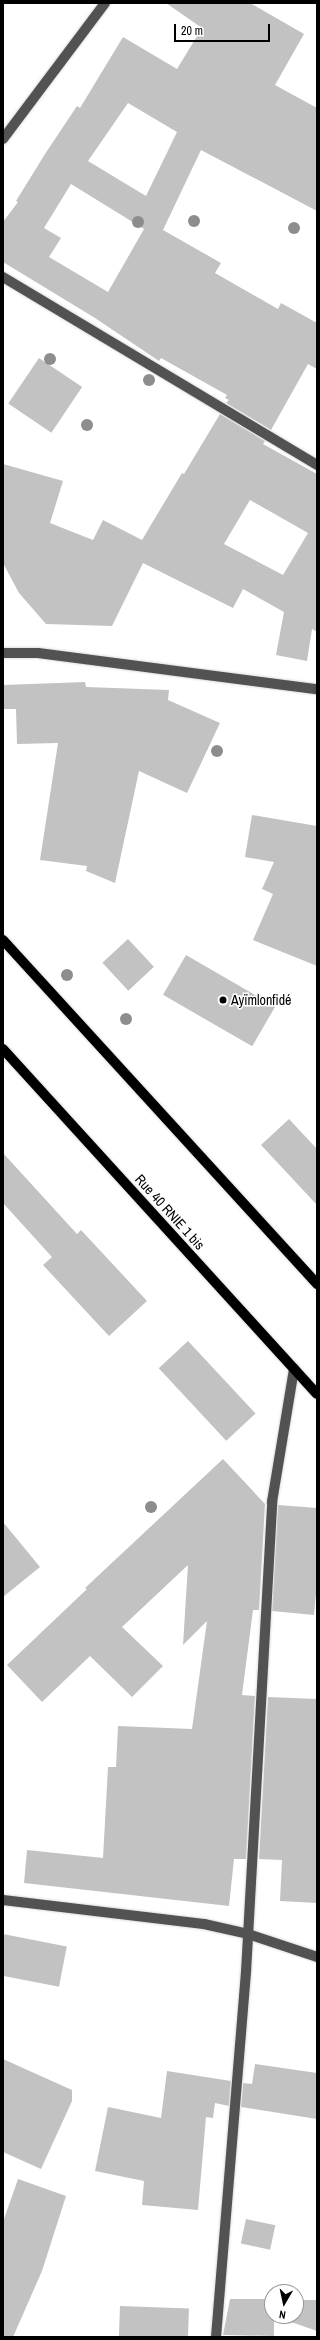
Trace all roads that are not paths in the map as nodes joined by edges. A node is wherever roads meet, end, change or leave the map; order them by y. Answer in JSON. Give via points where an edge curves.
{"nodes":[{"id":1,"x":105,"y":3,"type":"edge"},
{"id":2,"x":3,"y":139,"type":"edge"},
{"id":3,"x":3,"y":277,"type":"edge"},
{"id":4,"x":317,"y":465,"type":"edge"},
{"id":5,"x":3,"y":653,"type":"edge"},
{"id":6,"x":317,"y":689,"type":"edge"},
{"id":7,"x":3,"y":940,"type":"edge"},
{"id":8,"x":3,"y":1049,"type":"edge"},
{"id":9,"x":317,"y":1284,"type":"edge"},
{"id":10,"x":294,"y":1369,"type":"junction"},
{"id":11,"x":317,"y":1394,"type":"edge"},
{"id":12,"x":3,"y":1900,"type":"edge"},
{"id":13,"x":248,"y":1934,"type":"junction"},
{"id":14,"x":317,"y":1957,"type":"edge"},
{"id":15,"x":216,"y":2337,"type":"edge"}],
"edges":[{"from":1,"to":2,"type":"street"},
{"from":3,"to":4,"type":"street"},
{"from":5,"to":6,"type":"street","via":[[38,653]]},
{"from":7,"to":9,"type":"main road"},
{"from":8,"to":10,"type":"main road","name":"Rue 40 RNIE 1 bis"},
{"from":10,"to":11,"type":"main road","name":"Rue 40 RNIE 1 bis"},
{"from":10,"to":13,"type":"street","via":[[272,1502]]},
{"from":12,"to":13,"type":"street","via":[[204,1924]]},
{"from":13,"to":14,"type":"street"},
{"from":13,"to":15,"type":"street"}]}
